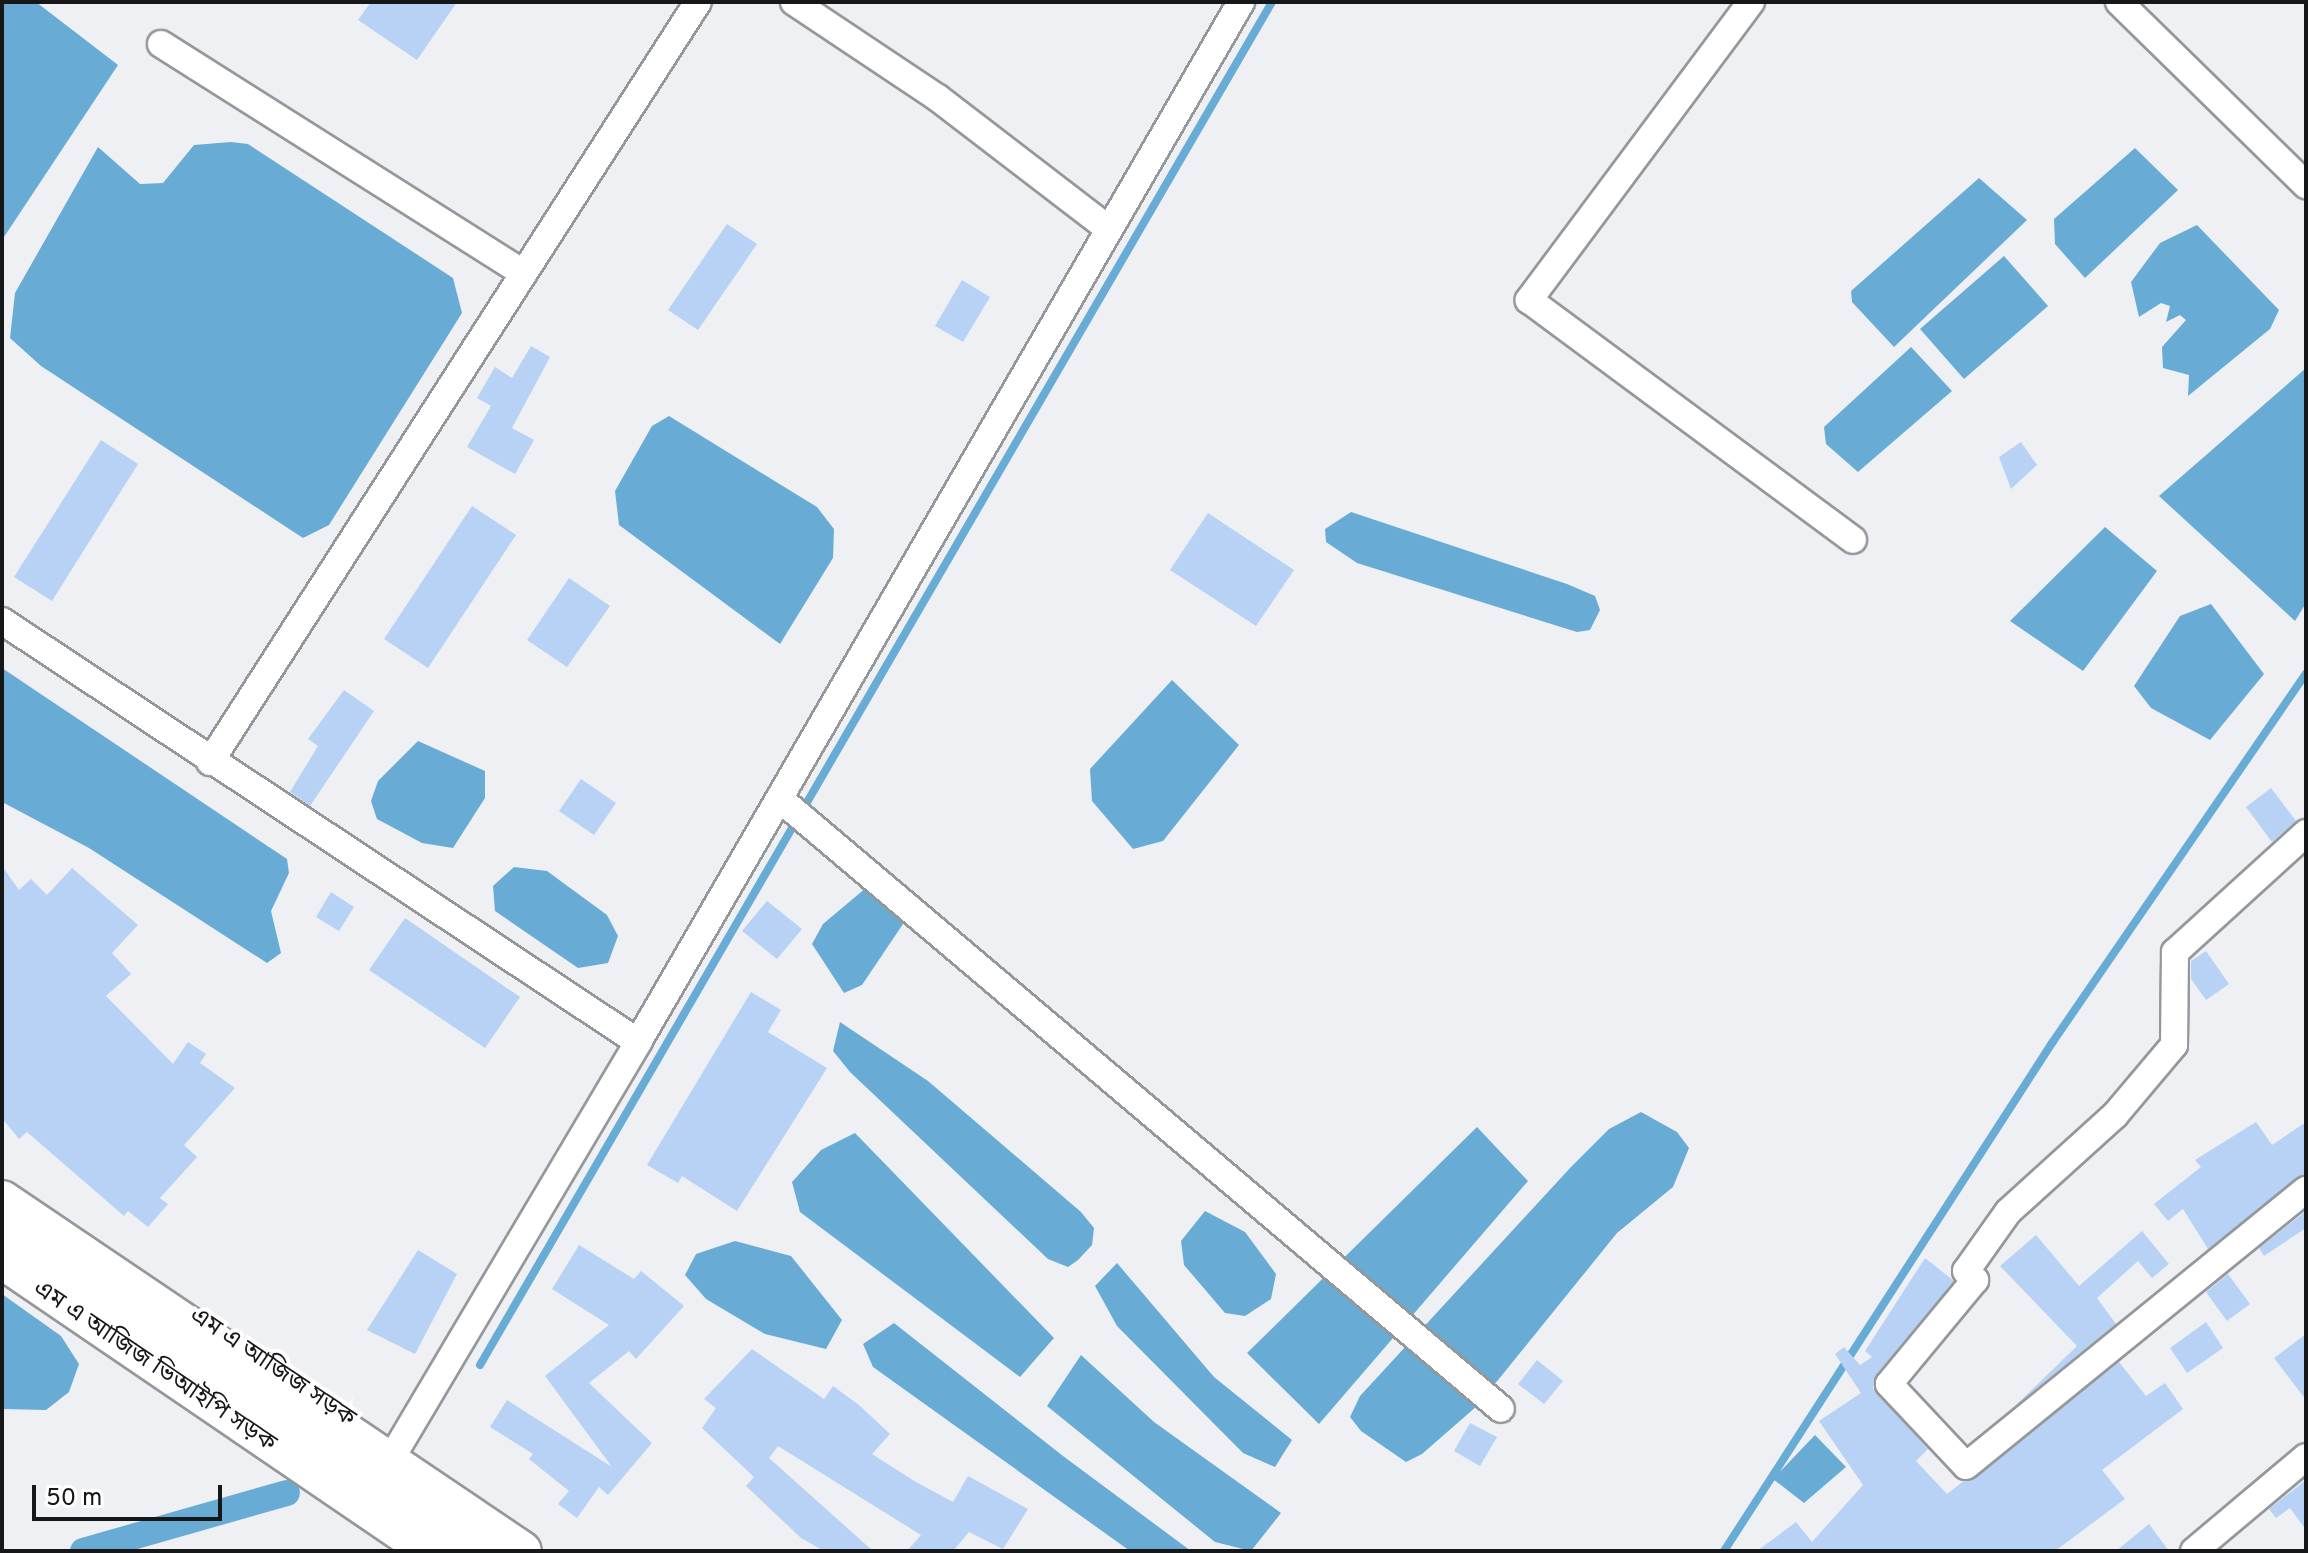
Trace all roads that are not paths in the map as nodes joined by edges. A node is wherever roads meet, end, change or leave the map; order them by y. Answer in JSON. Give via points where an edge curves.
{"nodes":[{"id":1,"x":698,"y":2,"type":"edge"},
{"id":2,"x":794,"y":2,"type":"edge"},
{"id":3,"x":1241,"y":2,"type":"edge"},
{"id":4,"x":1751,"y":2,"type":"edge"},
{"id":5,"x":2119,"y":2,"type":"edge"},
{"id":6,"x":161,"y":44,"type":"dead end"},
{"id":7,"x":2306,"y":185,"type":"edge"},
{"id":8,"x":1106,"y":227,"type":"junction"},
{"id":9,"x":519,"y":270,"type":"junction"},
{"id":10,"x":1853,"y":540,"type":"dead end"},
{"id":11,"x":2,"y":621,"type":"edge"},
{"id":12,"x":210,"y":762,"type":"junction"},
{"id":13,"x":780,"y":799,"type":"junction"},
{"id":14,"x":2306,"y":833,"type":"edge"},
{"id":15,"x":638,"y":1042,"type":"junction"},
{"id":16,"x":2,"y":1183,"type":"edge"},
{"id":17,"x":2306,"y":1190,"type":"edge"},
{"id":18,"x":2,"y":1200,"type":"edge"},
{"id":19,"x":2,"y":1238,"type":"edge"},
{"id":20,"x":2,"y":1263,"type":"edge"},
{"id":21,"x":1501,"y":1409,"type":"dead end"},
{"id":22,"x":395,"y":1452,"type":"junction"},
{"id":23,"x":2306,"y":1457,"type":"edge"},
{"id":24,"x":425,"y":1551,"type":"edge"},
{"id":25,"x":466,"y":1551,"type":"edge"},
{"id":26,"x":522,"y":1551,"type":"edge"},
{"id":27,"x":543,"y":1551,"type":"edge"},
{"id":28,"x":2194,"y":1551,"type":"edge"}],
"edges":[{"from":1,"to":9,"type":"street"},
{"from":2,"to":8,"type":"street","via":[[938,98]]},
{"from":3,"to":8,"type":"street"},
{"from":4,"to":10,"type":"street","via":[[1529,300]]},
{"from":5,"to":7,"type":"street"},
{"from":6,"to":9,"type":"street"},
{"from":8,"to":13,"type":"street"},
{"from":9,"to":12,"type":"street"},
{"from":11,"to":12,"type":"street"},
{"from":12,"to":15,"type":"street"},
{"from":13,"to":15,"type":"street"},
{"from":13,"to":21,"type":"street"},
{"from":14,"to":17,"type":"street","via":[[2175,952],[2174,1045],[2115,1115],[2008,1212],[1966,1271],[1975,1280],[1889,1384],[1966,1466]]},
{"from":15,"to":22,"type":"street"},
{"from":16,"to":22,"type":"main road","name":"এম এ আজিজ সড়ক"},
{"from":18,"to":26,"type":"highway"},
{"from":19,"to":25,"type":"highway"},
{"from":20,"to":24,"type":"main road","name":"এম এ আজিজ ভিআইপি সড়ক"},
{"from":22,"to":27,"type":"main road","name":"এম এ আজিজ সড়ক"},
{"from":23,"to":28,"type":"street"}]}
